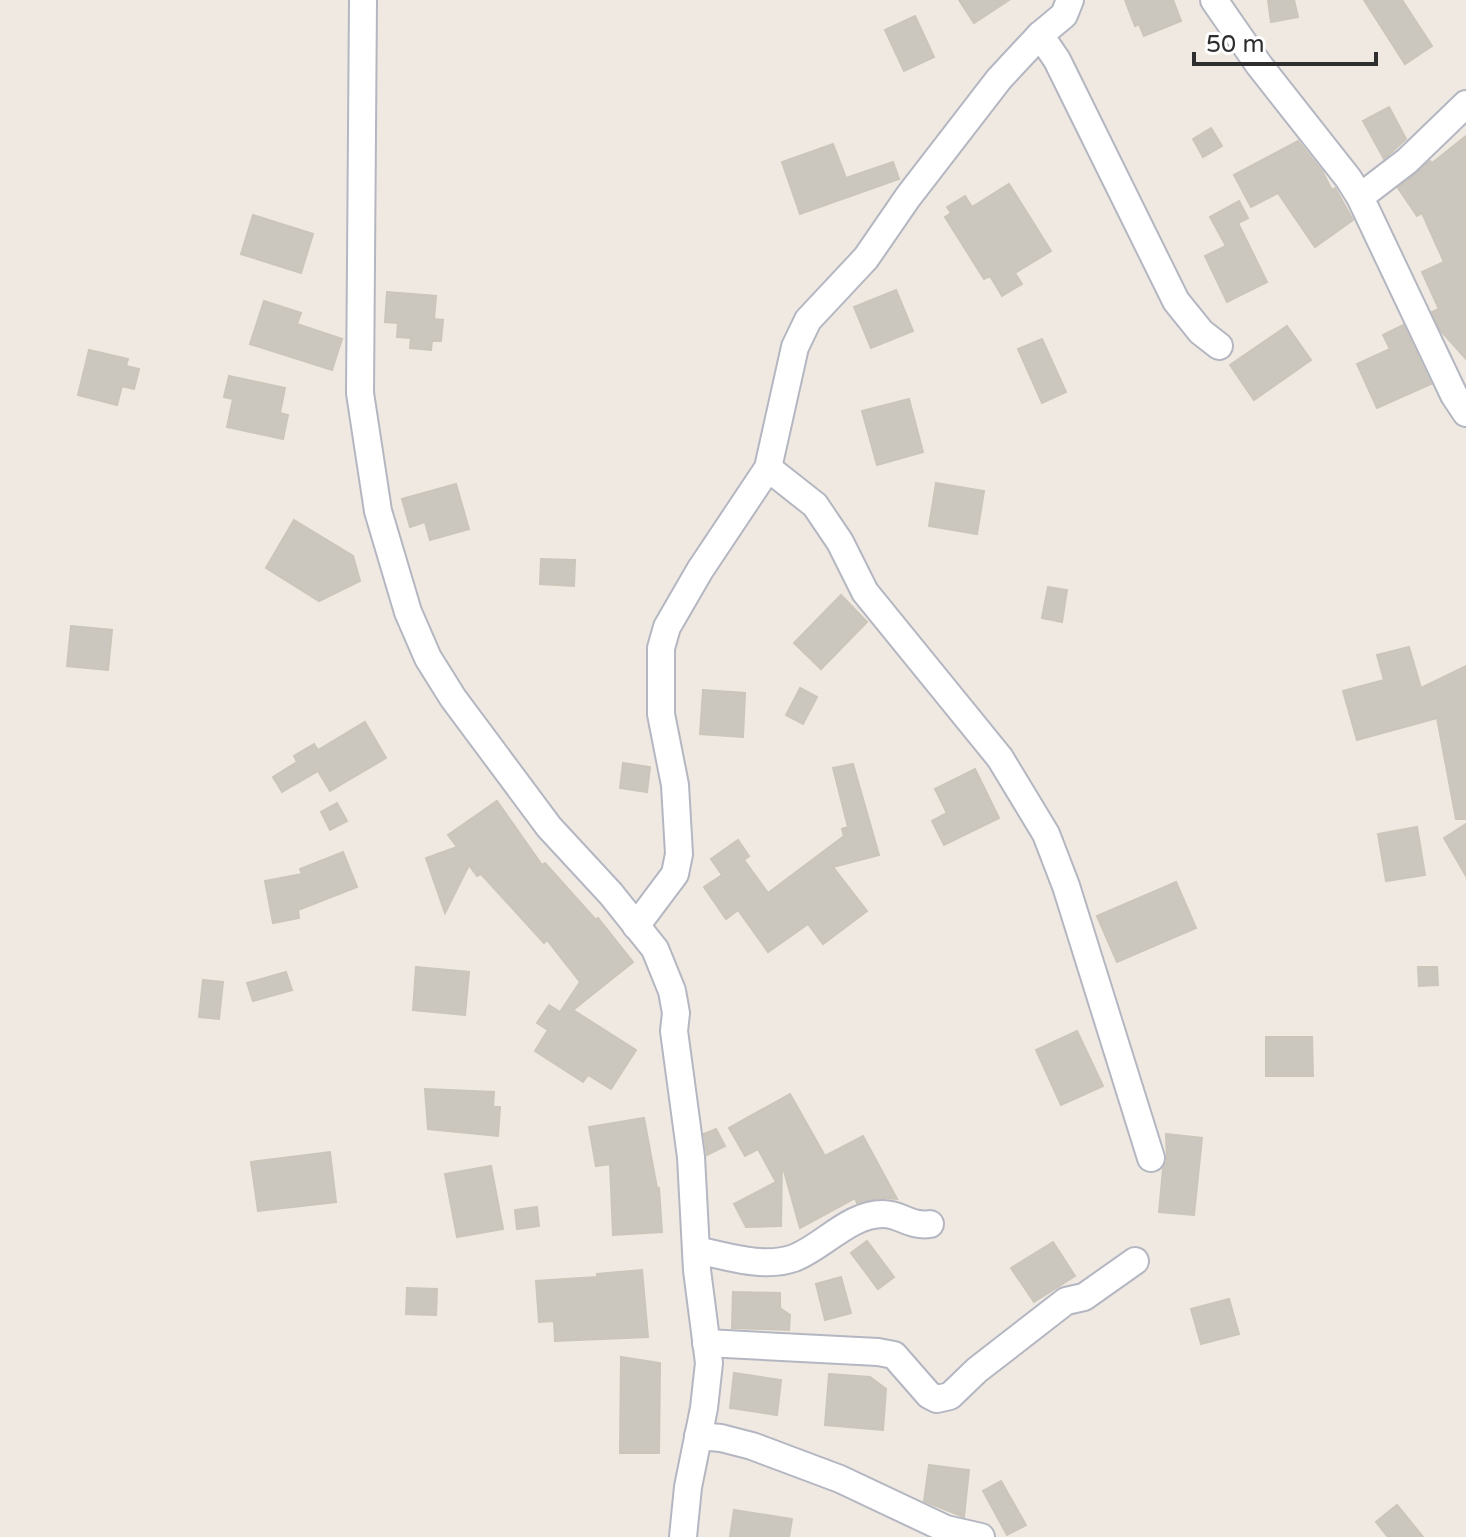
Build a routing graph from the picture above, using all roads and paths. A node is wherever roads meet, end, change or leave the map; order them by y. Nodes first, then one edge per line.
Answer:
1 (363, 0) edge
2 (1070, 0) edge
3 (1214, 0) edge
4 (1040, 35) junction
5 (1466, 104) edge
6 (1360, 197) junction
7 (1219, 346) dead end
8 (1466, 413) edge
9 (768, 468) junction
10 (636, 926) junction
11 (1151, 1158) dead end
12 (930, 1224) dead end
13 (696, 1250) junction
14 (1135, 1261) dead end
15 (706, 1343) junction
16 (698, 1436) junction
17 (683, 1537) edge
18 (981, 1537) edge

1 - 10 street
2 - 4 street
3 - 6 street
4 - 7 street
4 - 9 street
5 - 6 street
6 - 8 street
9 - 10 street
9 - 11 street
10 - 13 street
12 - 13 street
13 - 15 street
14 - 15 street
15 - 16 street
16 - 17 street
16 - 18 street

